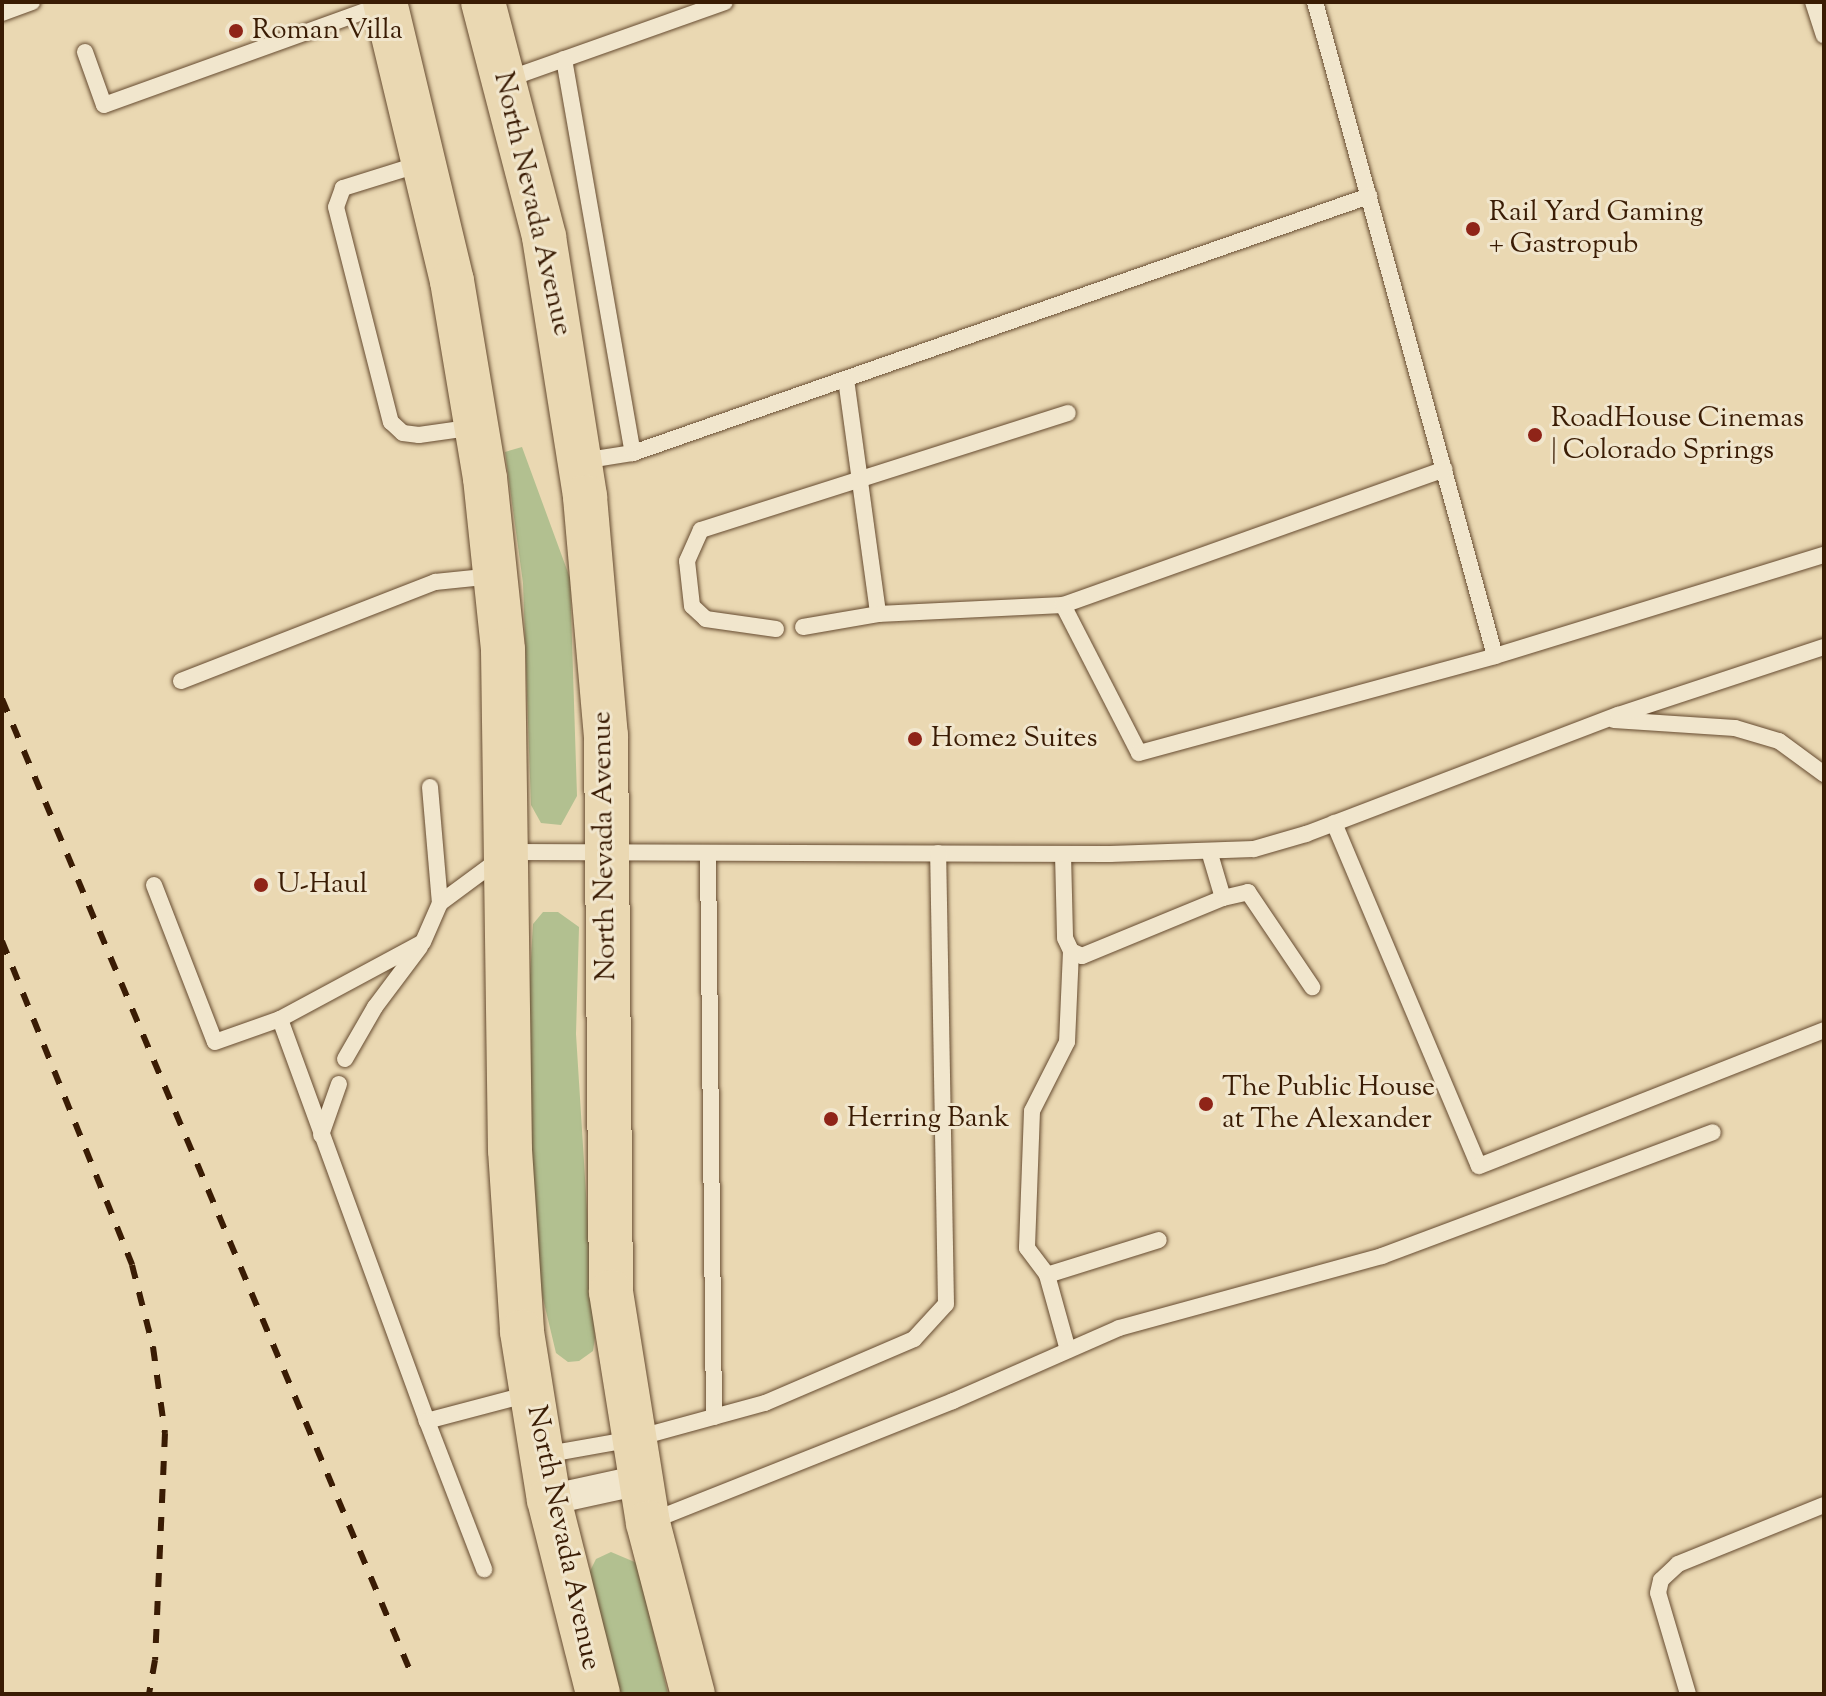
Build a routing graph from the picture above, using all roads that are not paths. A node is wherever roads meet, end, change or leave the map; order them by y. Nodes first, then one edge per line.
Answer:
1 (32, 2) edge
2 (483, 2) edge
3 (725, 2) edge
4 (1315, 2) edge
5 (1813, 2) edge
6 (385, 3) edge
7 (2, 13) edge
8 (1824, 35) edge
9 (85, 52) dead end
10 (564, 59) junction
11 (505, 80) junction
12 (427, 163) junction
13 (1369, 196) junction
14 (846, 379) junction
15 (1068, 413) dead end
16 (477, 427) junction
17 (633, 453) junction
18 (580, 461) junction
19 (1444, 469) junction
20 (860, 479) junction
21 (1824, 555) edge
22 (496, 576) junction
23 (1063, 605) junction
24 (878, 614) junction
25 (803, 627) dead end
26 (776, 629) dead end
27 (1824, 647) edge
28 (1495, 656) junction
29 (181, 681) dead end
30 (1605, 719) junction
31 (1824, 774) edge
32 (430, 787) dead end
33 (1334, 823) junction
34 (509, 852) junction
35 (606, 852) junction
36 (708, 853) junction
37 (938, 853) junction
38 (1063, 854) junction
39 (1210, 854) junction
40 (154, 885) dead end
41 (1223, 898) junction
42 (440, 903) junction
43 (423, 942) junction
44 (1071, 951) junction
45 (1312, 987) dead end
46 (280, 1019) junction
47 (1824, 1030) edge
48 (345, 1059) dead end
49 (339, 1084) dead end
50 (1713, 1132) dead end
51 (321, 1135) junction
52 (1159, 1240) dead end
53 (1047, 1275) junction
54 (1068, 1350) junction
55 (532, 1393) junction
56 (714, 1417) junction
57 (427, 1421) junction
58 (542, 1455) junction
59 (636, 1460) junction
60 (549, 1500) junction
61 (1824, 1505) edge
62 (648, 1523) junction
63 (484, 1569) dead end
64 (598, 1694) edge
65 (693, 1694) edge
66 (1688, 1694) edge

1 - 7 lane
2 - 11 main road, North Nevada Avenue
3 - 10 lane
4 - 13 lane
5 - 8 lane
6 - 9 lane
6 - 12 main road, North Nevada Avenue
10 - 11 lane
10 - 17 lane
11 - 18 main road, North Nevada Avenue
12 - 16 main road, North Nevada Avenue
12 - 16 lane
13 - 14 lane
13 - 19 lane
14 - 17 lane
14 - 20 lane
15 - 20 lane
16 - 22 main road, North Nevada Avenue
17 - 18 lane
18 - 35 main road, North Nevada Avenue
19 - 23 lane
19 - 28 lane
20 - 24 lane
20 - 26 lane
21 - 28 lane
22 - 29 lane
22 - 34 main road, North Nevada Avenue
23 - 24 lane
23 - 28 lane
24 - 25 lane
27 - 30 lane
30 - 31 lane
30 - 33 lane
32 - 42 lane
33 - 39 lane
33 - 47 lane
34 - 35 lane
34 - 42 lane
34 - 55 main road, North Nevada Avenue
35 - 36 lane
35 - 59 main road, North Nevada Avenue
36 - 37 lane
36 - 56 lane
37 - 38 lane
37 - 56 lane
38 - 39 lane
38 - 44 lane
39 - 41 lane
40 - 46 lane
41 - 44 lane
41 - 45 lane
42 - 43 lane
43 - 46 lane
43 - 48 lane
44 - 53 lane
46 - 51 lane
49 - 51 lane
50 - 54 lane
51 - 57 lane
52 - 53 lane
53 - 54 lane
54 - 62 lane
55 - 57 lane
55 - 58 main road, North Nevada Avenue
56 - 59 lane
57 - 63 lane
58 - 59 lane
58 - 60 main road, North Nevada Avenue
59 - 60 street
59 - 62 main road, North Nevada Avenue
60 - 64 main road, North Nevada Avenue
61 - 66 lane
62 - 65 main road, North Nevada Avenue

